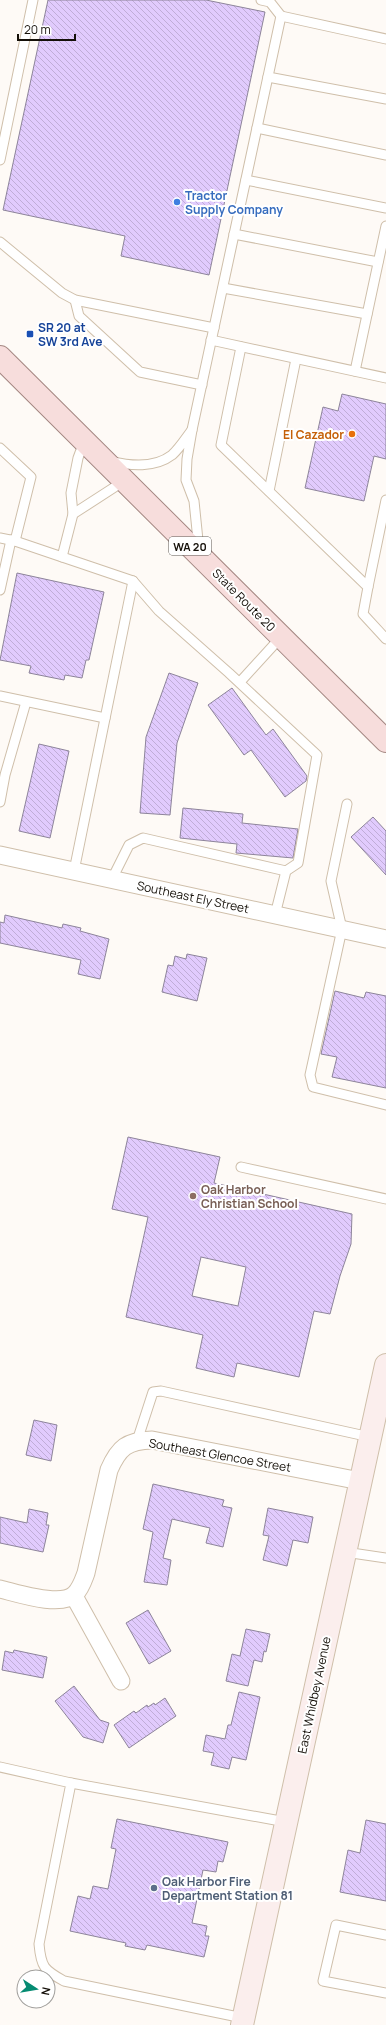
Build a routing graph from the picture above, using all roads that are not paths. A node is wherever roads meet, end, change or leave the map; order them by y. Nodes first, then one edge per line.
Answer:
1 (33, 0) edge
2 (260, 0) edge
3 (281, 16) junction
4 (386, 39) edge
5 (268, 77) junction
6 (386, 99) edge
7 (257, 128) junction
8 (386, 155) edge
9 (0, 160) edge
10 (246, 180) junction
11 (386, 208) edge
12 (386, 226) edge
13 (234, 234) junction
14 (0, 242) edge
15 (378, 262) junction
16 (223, 288) junction
17 (75, 300) junction
18 (367, 314) junction
19 (214, 328) junction
20 (211, 340) junction
21 (242, 347) junction
22 (0, 356) edge
23 (296, 359) junction
24 (355, 372) junction
25 (386, 378) edge
26 (202, 385) junction
27 (192, 430) junction
28 (84, 441) junction
29 (0, 448) edge
30 (100, 457) junction
31 (124, 481) junction
32 (269, 491) junction
33 (386, 500) edge
34 (73, 514) junction
35 (384, 516) edge
36 (0, 538) edge
37 (13, 540) junction
38 (199, 555) junction
39 (62, 557) junction
40 (134, 581) junction
41 (368, 587) junction
42 (0, 590) edge
43 (281, 637) junction
44 (386, 639) edge
45 (240, 682) junction
46 (0, 696) edge
47 (26, 702) junction
48 (105, 718) junction
49 (384, 738) edge
50 (0, 802) edge
51 (347, 804) dead end
52 (0, 856) edge
53 (74, 871) junction
54 (286, 871) junction
55 (112, 880) junction
56 (275, 915) junction
57 (342, 929) junction
58 (386, 938) edge
59 (386, 1105) edge
60 (241, 1167) dead end
61 (386, 1199) edge
62 (386, 1365) edge
63 (370, 1437) junction
64 (137, 1441) junction
65 (360, 1481) junction
66 (345, 1552) junction
67 (386, 1558) edge
68 (0, 1589) edge
69 (74, 1596) junction
70 (121, 1681) dead end
71 (0, 1767) edge
72 (71, 1784) junction
73 (286, 1822) junction
74 (386, 1935) edge
75 (386, 1993) edge
76 (242, 2021) edge

1 - 9 lane
2 - 3 lane
3 - 4 lane
3 - 5 lane
5 - 6 lane
5 - 7 lane
7 - 8 lane
7 - 10 lane
10 - 11 lane
10 - 13 lane
12 - 15 lane
13 - 15 lane
13 - 16 lane
14 - 17 lane
15 - 18 lane
16 - 18 lane
16 - 19 lane
17 - 19 lane
17 - 26 lane
18 - 24 lane
19 - 20 lane
20 - 21 lane
20 - 26 lane
21 - 23 lane
21 - 32 lane
22 - 28 main road, State Route 20 / WA 20
23 - 24 lane
23 - 32 lane
24 - 25 lane
26 - 27 lane
27 - 30 lane
27 - 38 lane
28 - 30 main road, State Route 20 / WA 20
28 - 34 lane
29 - 37 lane
30 - 31 main road, State Route 20 / WA 20
31 - 34 lane
31 - 38 main road, State Route 20 / WA 20
32 - 41 lane
33 - 35 lane
34 - 39 lane
35 - 41 lane
36 - 37 lane
37 - 39 lane
37 - 42 lane
38 - 43 main road, State Route 20 / WA 20
39 - 40 lane
40 - 45 lane
40 - 48 lane
41 - 44 lane
43 - 45 lane
43 - 49 main road, State Route 20 / WA 20
45 - 54 lane
46 - 47 lane
47 - 48 lane
47 - 50 lane
48 - 53 lane
51 - 57 lane
52 - 53 street, Southeast Ely Street
53 - 55 street, Southeast Ely Street
54 - 55 lane
54 - 56 lane
55 - 56 street, Southeast Ely Street
56 - 57 street, Southeast Ely Street
57 - 58 street, Southeast Ely Street
57 - 59 lane
60 - 61 lane
62 - 63 street, East Whidbey Avenue
63 - 64 lane
63 - 65 street, East Whidbey Avenue
64 - 65 street, Southeast Glencoe Street
64 - 69 street, Southeast Glencoe Street
65 - 66 street, East Whidbey Avenue
66 - 67 lane
66 - 73 street, East Whidbey Avenue
68 - 69 street
69 - 70 street
71 - 72 lane
72 - 73 lane
72 - 76 lane
73 - 76 street, East Whidbey Avenue
74 - 75 lane

